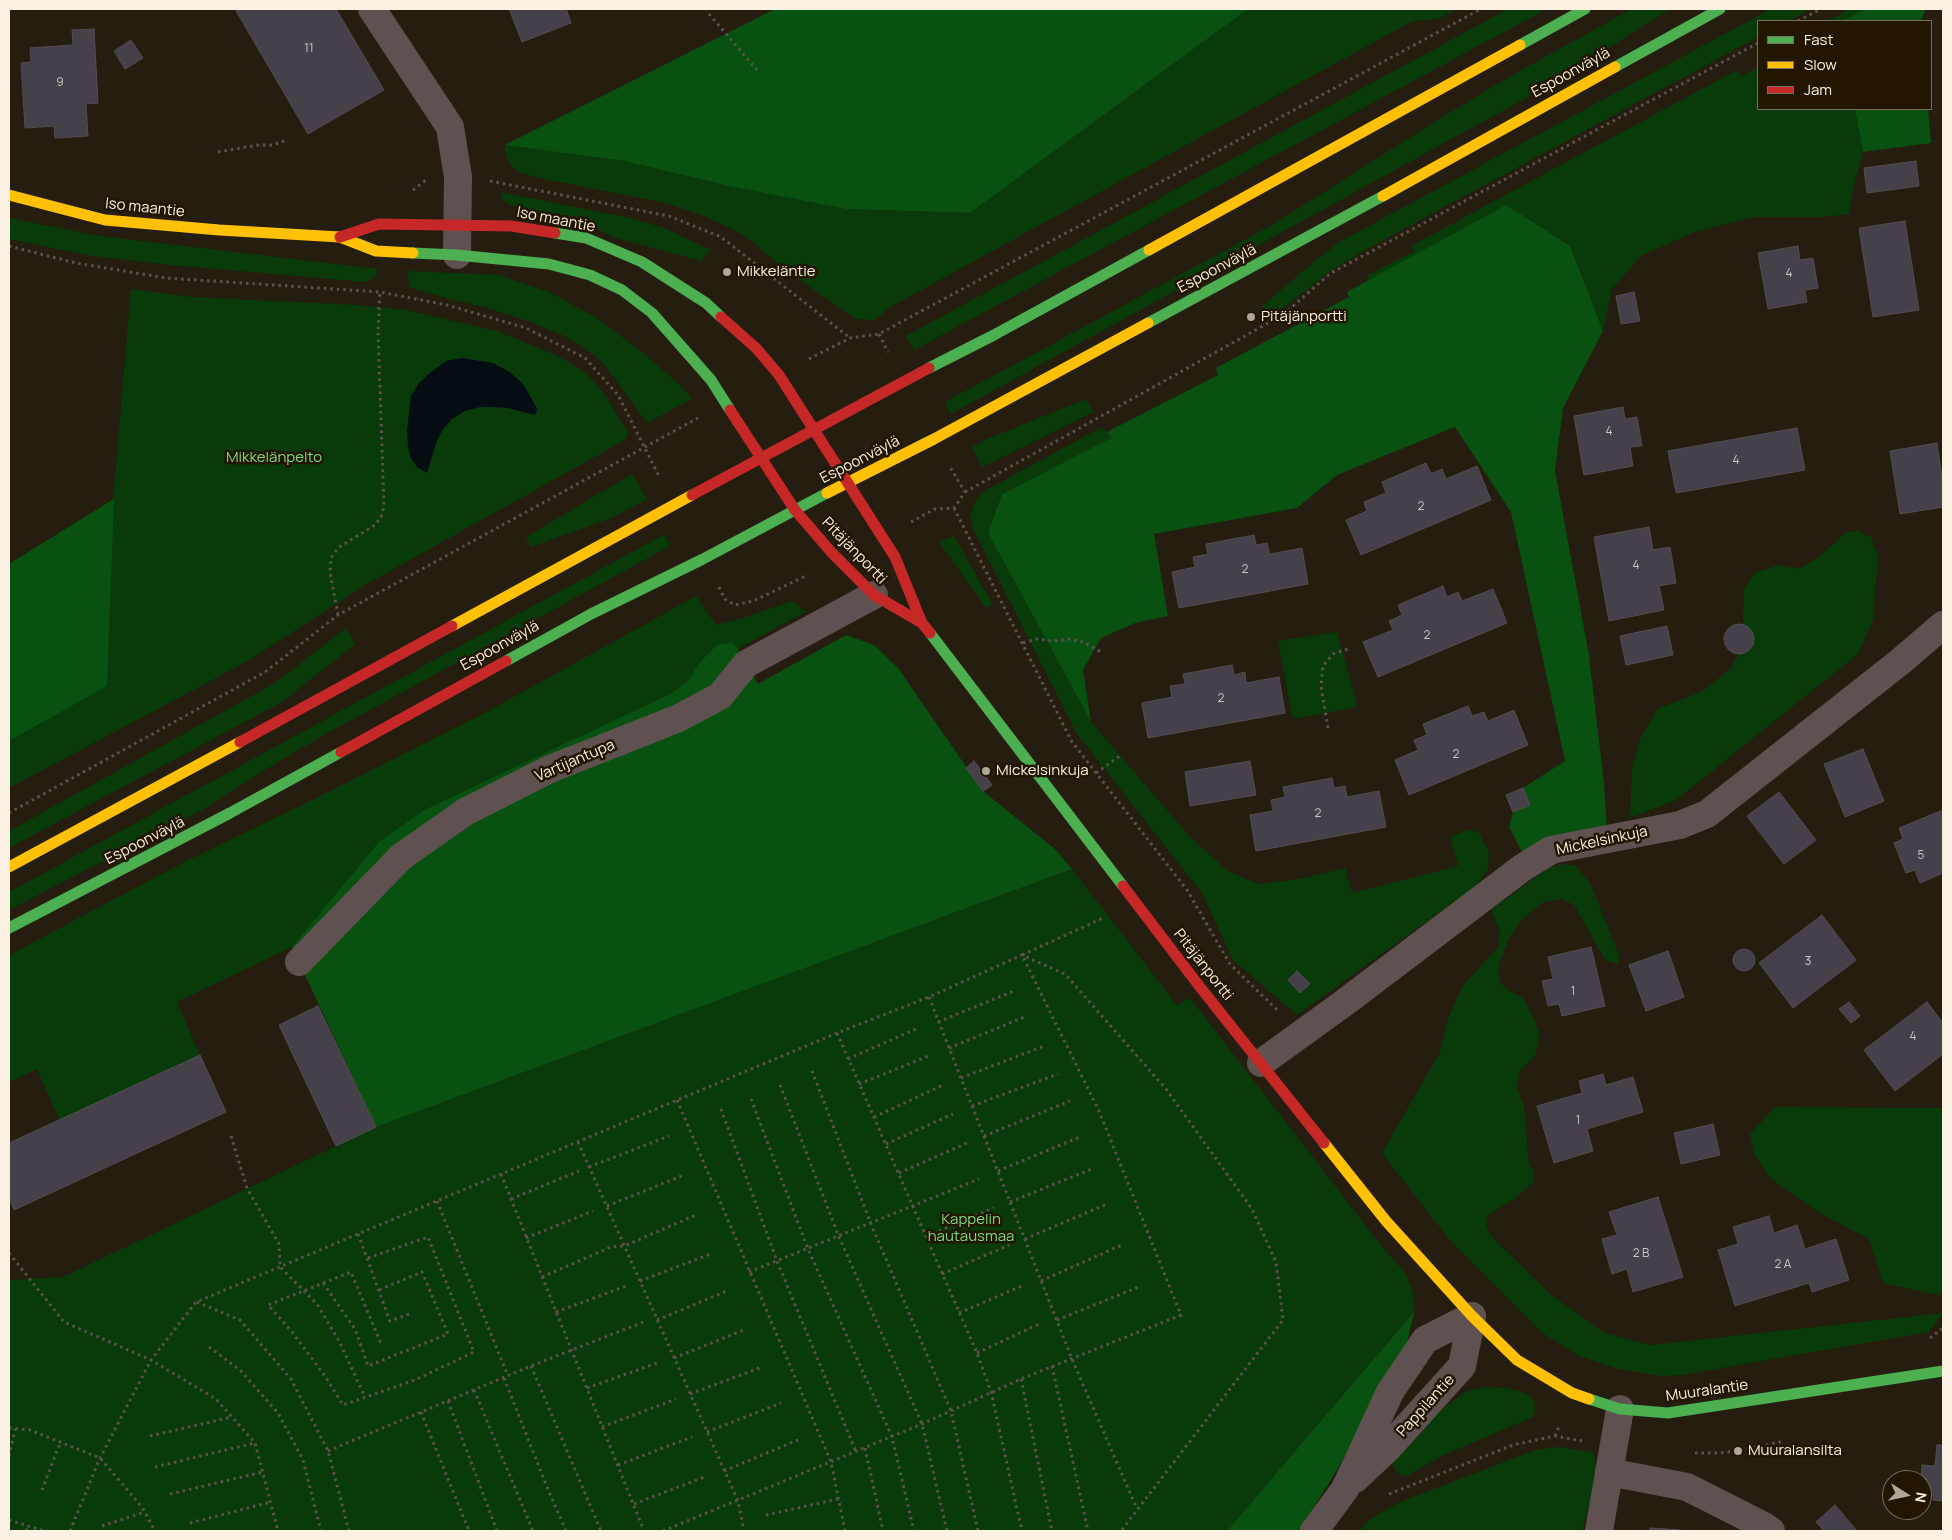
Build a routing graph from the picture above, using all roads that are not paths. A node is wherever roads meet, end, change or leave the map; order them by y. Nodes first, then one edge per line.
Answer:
1 (372, 9) edge
2 (1585, 9) edge
3 (1720, 9) edge
4 (9, 196) edge
5 (458, 224) junction
6 (340, 237) junction
7 (457, 255) junction
8 (814, 430) junction
9 (762, 458) junction
10 (847, 482) junction
11 (795, 510) junction
12 (874, 595) junction
13 (922, 623) junction
14 (1943, 625) edge
15 (9, 867) edge
16 (9, 928) edge
17 (299, 962) dead end
18 (1261, 1063) junction
19 (1472, 1316) junction
20 (1943, 1371) edge
21 (1620, 1409) junction
22 (1611, 1459) junction
23 (1345, 1489) junction
24 (1314, 1531) edge
25 (1599, 1531) edge
26 (1771, 1531) edge

1 - 5 street
2 - 8 main road
3 - 10 main road, Espoonväylä
4 - 6 main road, Iso maantie
5 - 6 main road, Iso maantie
5 - 7 street
5 - 8 main road, Iso maantie
6 - 7 main road, Iso maantie
7 - 9 main road, Iso maantie
8 - 9 main road
8 - 10 main road, Pitäjänportti
9 - 11 main road, Pitäjänportti
9 - 15 main road
10 - 11 main road, Espoonväylä
10 - 13 main road, Pitäjänportti
11 - 12 main road, Pitäjänportti
11 - 16 main road, Espoonväylä
12 - 13 main road, Pitäjänportti
12 - 17 street, Vartijantupa
13 - 18 main road, Pitäjänportti
14 - 18 street, Mickelsinkuja
18 - 19 main road, Pitäjänportti
19 - 21 main road, Muuralantie
19 - 23 street, Pappilantie
19 - 23 street, Pappilantie
20 - 21 main road, Muuralantie
21 - 22 street
22 - 25 street
22 - 26 street
23 - 24 street, Pappilantie

